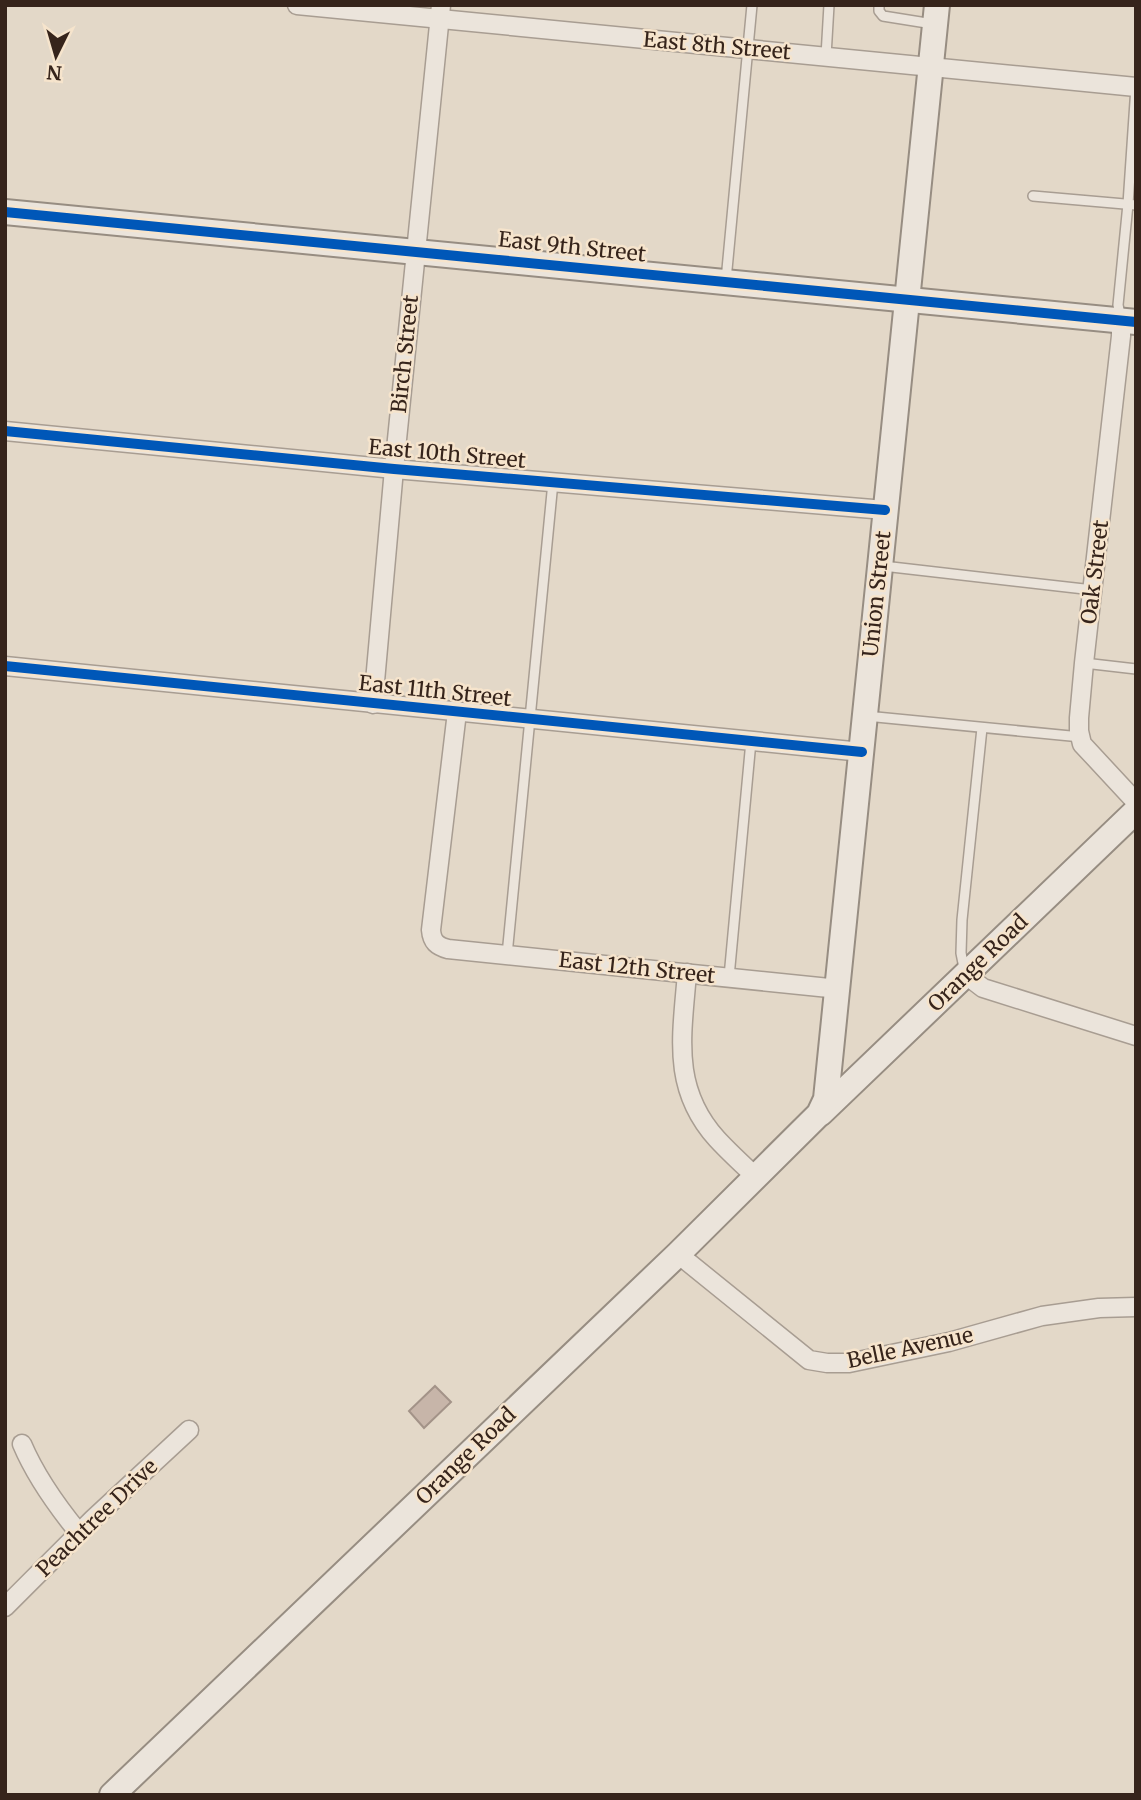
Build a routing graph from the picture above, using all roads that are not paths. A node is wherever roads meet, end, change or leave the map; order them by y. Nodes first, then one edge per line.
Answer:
1 (297, 5) edge
2 (752, 5) edge
3 (829, 5) edge
4 (879, 5) edge
5 (440, 13) edge
6 (936, 15) edge
7 (748, 49) junction
8 (826, 56) junction
9 (931, 66) junction
10 (1136, 87) edge
11 (1033, 196) dead end
12 (1132, 204) edge
13 (5, 212) edge
14 (415, 251) junction
15 (725, 282) junction
16 (907, 299) junction
17 (1128, 322) edge
18 (5, 431) edge
19 (394, 469) junction
20 (553, 482) junction
21 (885, 510) junction
22 (879, 566) junction
23 (1093, 590) junction
24 (1084, 663) junction
25 (5, 666) edge
26 (1136, 669) edge
27 (373, 704) junction
28 (457, 712) junction
29 (865, 716) junction
30 (530, 720) junction
31 (982, 727) junction
32 (1081, 737) junction
33 (751, 741) junction
34 (862, 752) junction
35 (1136, 802) edge
36 (1136, 811) edge
37 (507, 955) junction
38 (687, 973) junction
39 (966, 975) junction
40 (729, 977) junction
41 (839, 989) junction
42 (1136, 1036) edge
43 (823, 1107) junction
44 (756, 1177) junction
45 (678, 1254) junction
46 (1136, 1307) edge
47 (189, 1430) dead end
48 (22, 1444) dead end
49 (79, 1533) junction
50 (5, 1606) edge
51 (112, 1795) edge

1 - 5 street, East 8th Street
2 - 7 lane
3 - 8 lane
4 - 6 lane
5 - 7 street, East 8th Street
5 - 14 street, Birch Street
6 - 9 main road, Union Street
7 - 8 street, East 8th Street
7 - 15 lane
8 - 9 street, East 8th Street
9 - 10 street, East 8th Street
9 - 16 main road, Union Street
10 - 12 lane
11 - 12 lane
12 - 17 lane
13 - 14 main road, East 9th Street
14 - 15 main road, East 9th Street
14 - 19 street, Birch Street
15 - 16 main road, East 9th Street
16 - 17 main road, East 9th Street
16 - 21 main road, Union Street
17 - 23 street, Oak Street
18 - 19 street, East 10th Street
19 - 20 street, East 10th Street
19 - 27 street, Birch Street
20 - 21 street, East 10th Street
20 - 30 lane
21 - 22 main road, Union Street
22 - 23 lane
22 - 29 main road, Union Street
23 - 24 street, Oak Street
24 - 26 lane
24 - 32 street, Oak Street
25 - 27 street, East 11th Street
27 - 28 street, East 11th Street
28 - 30 street, East 11th Street
28 - 37 street, East 12th Street
29 - 31 lane
29 - 34 main road, Union Street
30 - 33 street, East 11th Street
30 - 37 lane
31 - 32 lane
31 - 39 lane
32 - 35 street
33 - 34 street, East 11th Street
33 - 40 lane
34 - 41 main road, Union Street
36 - 39 main road, Orange Road
37 - 38 street, East 12th Street
38 - 40 street, East 12th Street
38 - 44 street
39 - 42 street
39 - 43 main road, Orange Road
40 - 41 street, East 12th Street
41 - 43 main road, Union Street
43 - 44 main road, Orange Road
44 - 45 main road, Orange Road
45 - 46 street, Belle Avenue
45 - 51 main road, Orange Road
47 - 49 street, Peachtree Drive
48 - 49 street
49 - 50 street, Peachtree Drive

